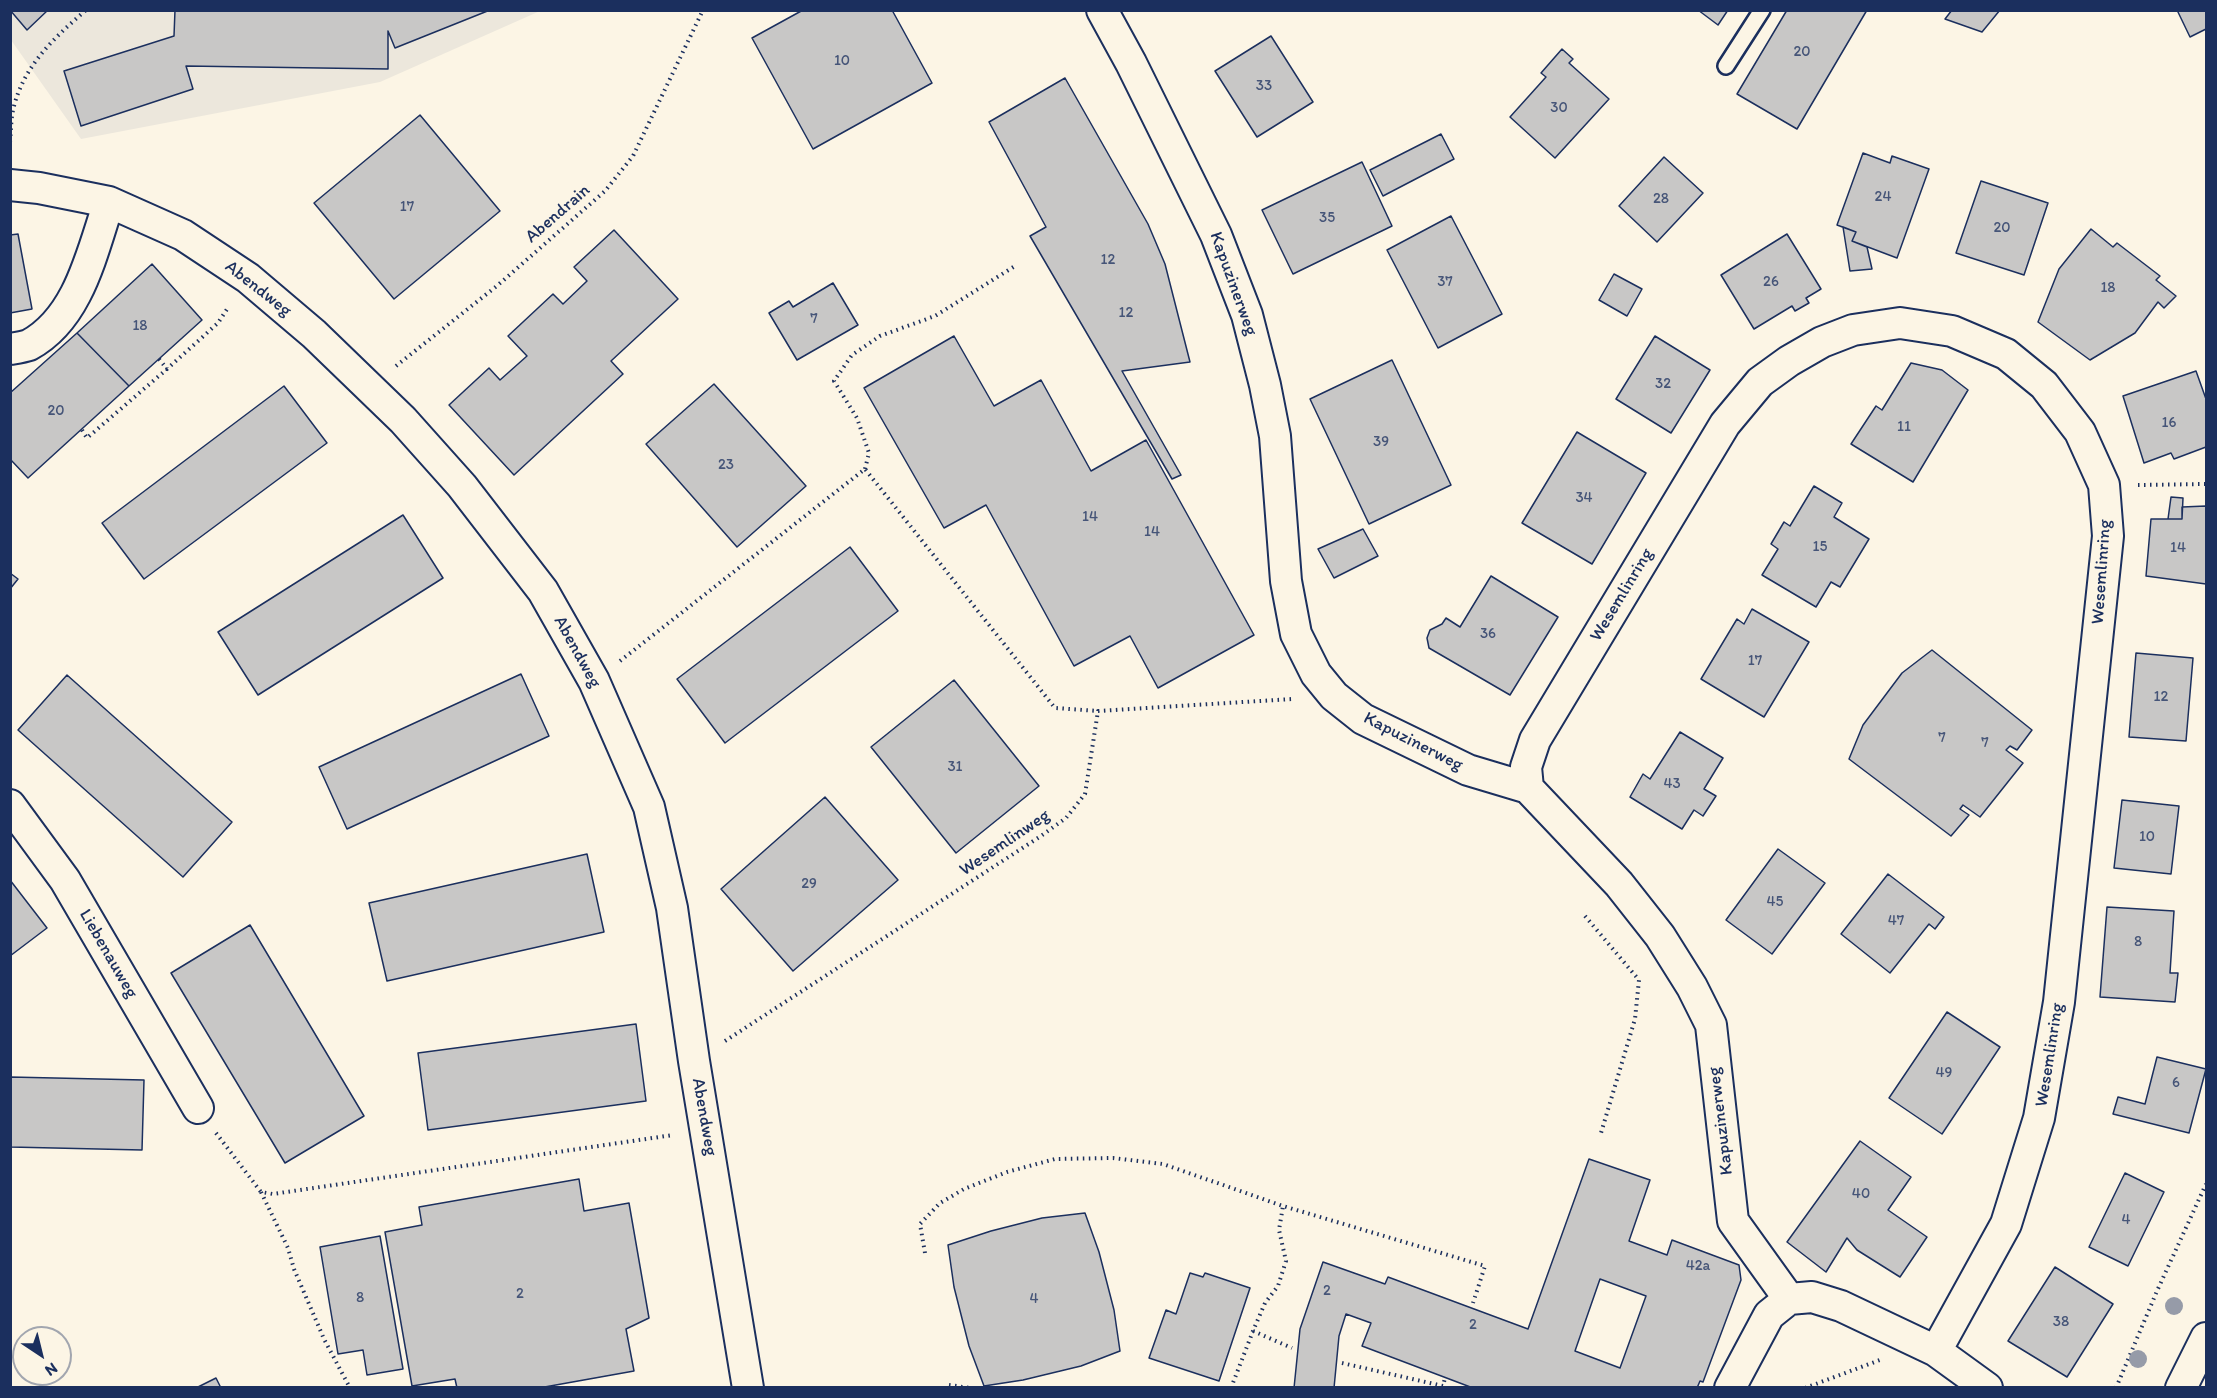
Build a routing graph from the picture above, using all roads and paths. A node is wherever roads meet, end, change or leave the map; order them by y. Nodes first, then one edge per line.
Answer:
1 (86, 10) edge
2 (703, 10) edge
3 (1102, 10) edge
4 (1762, 10) edge
5 (1726, 66) dead end
6 (10, 142) edge
7 (10, 185) edge
8 (110, 202) junction
9 (1015, 266) dead end
10 (248, 278) junction
11 (10, 349) edge
12 (159, 359) dead end
13 (167, 369) junction
14 (369, 386) junction
15 (81, 430) dead end
16 (865, 470) junction
17 (2206, 484) edge
18 (2104, 485) junction
19 (613, 666) dead end
20 (1334, 696) junction
21 (1098, 711) junction
22 (1528, 788) junction
23 (10, 805) edge
24 (1584, 916) dead end
25 (694, 1061) junction
26 (198, 1108) joint
27 (1601, 1132) dead end
28 (684, 1133) dead end
29 (2206, 1184) edge
30 (261, 1192) junction
31 (1284, 1206) junction
32 (925, 1253) dead end
33 (1789, 1299) junction
34 (1473, 1303) dead end
35 (1253, 1330) junction
36 (2206, 1338) edge
37 (1927, 1347) junction
38 (1292, 1348) dead end
39 (1342, 1363) dead end
40 (1445, 1378) dead end
41 (949, 1385) dead end
42 (350, 1388) edge
43 (748, 1388) edge
44 (970, 1388) edge
45 (1231, 1388) edge
46 (1730, 1388) edge
47 (1805, 1388) edge
48 (1987, 1388) edge
49 (2116, 1388) edge
50 (2181, 1388) edge

1 - 6 path
2 - 14 path, Abendrain
3 - 20 street, Kapuzinerweg
4 - 5 lane
7 - 8 street, Abendweg
8 - 10 street, Abendweg
8 - 11 street
9 - 16 path
10 - 13 path
10 - 14 street, Abendweg
12 - 13 path
13 - 15 path
14 - 25 street, Abendweg
16 - 19 path
16 - 21 path
17 - 18 path
18 - 22 street, Wesemlinring
18 - 37 street, Wesemlinring
20 - 21 path
20 - 22 street, Kapuzinerweg
21 - 25 path, Wesemlinweg
22 - 33 street, Kapuzinerweg
23 - 26 street, Liebenauweg
24 - 27 path
25 - 43 street, Abendweg
26 - 30 path
28 - 30 path
29 - 49 path
30 - 42 path
31 - 32 path
31 - 34 path
31 - 35 path
33 - 37 street
33 - 46 street
35 - 38 path
35 - 45 path
36 - 50 street
37 - 47 path
37 - 48 street
39 - 40 path
41 - 44 path

